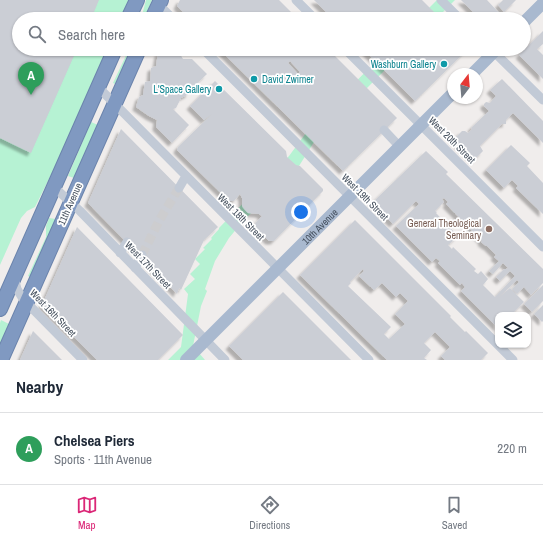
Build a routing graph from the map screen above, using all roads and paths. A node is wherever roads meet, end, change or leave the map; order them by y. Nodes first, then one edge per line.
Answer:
1 (137, 0) edge
2 (296, 0) edge
3 (441, 0) edge
4 (160, 2) edge
5 (543, 3) edge
6 (131, 12) edge
7 (155, 12) edge
8 (168, 12) edge
9 (308, 12) edge
10 (453, 12) edge
11 (531, 15) edge
12 (112, 56) edge
13 (136, 56) edge
14 (210, 56) edge
15 (352, 56) edge
16 (488, 56) edge
17 (500, 56) edge
18 (478, 68) edge
19 (98, 88) junction
20 (447, 99) edge
21 (543, 100) edge
22 (114, 104) junction
23 (421, 125) junction
24 (384, 130) dead end
25 (399, 146) junction
26 (186, 176) junction
27 (54, 187) junction
28 (179, 188) tunnel mouth
29 (349, 197) junction
30 (71, 202) junction
31 (127, 242) dead end
32 (543, 247) edge
33 (120, 253) junction
34 (142, 255) tunnel mouth
35 (135, 268) junction
36 (277, 269) junction
37 (14, 277) junction
38 (26, 302) junction
39 (0, 309) edge
40 (206, 341) junction
41 (1, 360) edge
42 (83, 360) edge
43 (186, 360) edge
44 (225, 360) edge
45 (369, 360) edge
46 (513, 360) edge

1 - 6 highway
2 - 9 street
3 - 10 street
4 - 7 highway
4 - 8 street
5 - 11 main road
12 - 19 highway
13 - 22 highway, 11th Avenue
14 - 29 street, West 19th Street
15 - 23 street, West 20th Street
16 - 18 main road
17 - 21 street
19 - 22 street, West 18th Street
19 - 27 highway
20 - 23 main road, 10th Avenue
22 - 26 street, West 18th Street
22 - 30 highway, 11th Avenue
23 - 25 main road, 10th Avenue
23 - 32 street, West 20th Street
24 - 25 street
25 - 29 main road, 10th Avenue
26 - 28 street
26 - 36 street, West 18th Street
27 - 30 street, West 17th Street
27 - 37 highway
29 - 36 main road, 10th Avenue
29 - 46 street, West 19th Street
30 - 33 street, West 17th Street
30 - 38 highway, 11th Avenue
31 - 33 street
33 - 35 street, West 17th Street
34 - 35 street
35 - 40 street, West 17th Street
36 - 40 main road, 10th Avenue
36 - 45 street, West 18th Street
37 - 38 street, West 16th Street
37 - 39 highway
38 - 41 highway, 11th Avenue
38 - 42 street, West 16th Street
40 - 43 main road, 10th Avenue
40 - 44 street, West 17th Street

